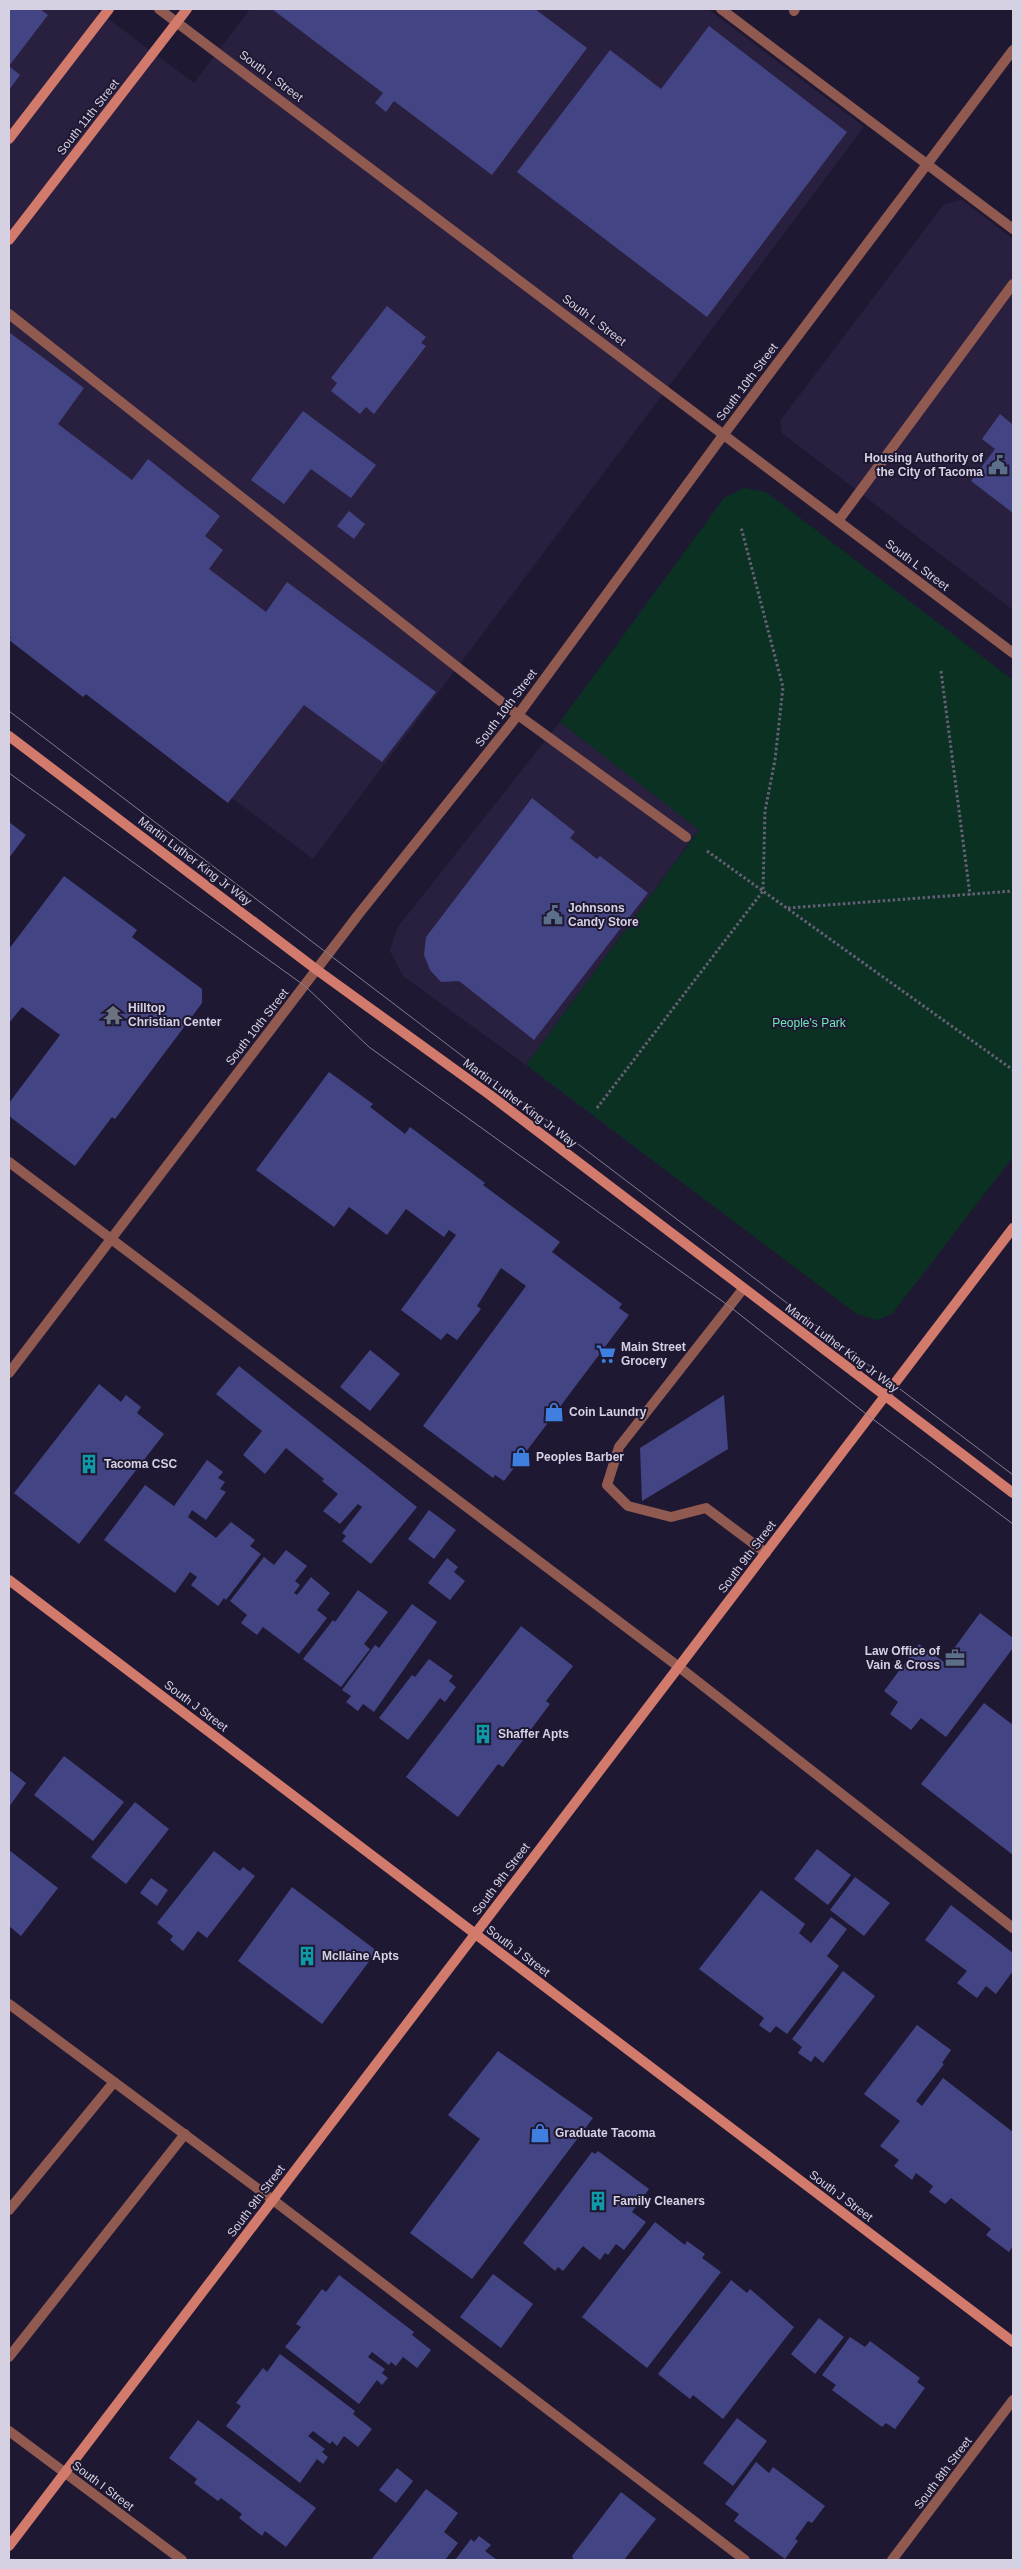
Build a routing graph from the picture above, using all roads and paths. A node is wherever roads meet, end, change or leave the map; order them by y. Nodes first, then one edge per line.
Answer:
1 (110, 9) edge
2 (159, 9) edge
3 (187, 9) edge
4 (721, 9) edge
5 (177, 22) junction
6 (1013, 50) edge
7 (9, 139) edge
8 (928, 164) junction
9 (1013, 229) edge
10 (9, 240) edge
11 (1013, 284) edge
12 (9, 314) edge
13 (724, 434) junction
14 (838, 521) junction
15 (741, 527) dead end
16 (1013, 654) edge
17 (941, 671) dead end
18 (518, 715) junction
19 (9, 736) edge
20 (686, 836) joint
21 (763, 891) junction
22 (1013, 891) edge
23 (970, 894) junction
24 (788, 908) junction
25 (317, 970) junction
26 (1013, 1070) edge
27 (597, 1108) dead end
28 (9, 1162) edge
29 (1013, 1228) edge
30 (111, 1240) junction
31 (743, 1289) junction
32 (9, 1373) edge
33 (886, 1396) junction
34 (1013, 1493) edge
35 (766, 1553) junction
36 (9, 1580) edge
37 (679, 1667) junction
38 (1013, 1928) edge
39 (475, 1934) junction
40 (9, 2004) edge
41 (114, 2082) junction
42 (184, 2134) junction
43 (272, 2200) junction
44 (9, 2210) edge
45 (1013, 2342) edge
46 (9, 2357) edge
47 (1013, 2400) edge
48 (9, 2431) edge
49 (64, 2473) junction
50 (9, 2546) edge
51 (182, 2560) edge
52 (745, 2560) edge
53 (892, 2560) edge

1 - 7 main road
2 - 5 street, South L Street
3 - 5 main road, South 11th Street
4 - 8 street
5 - 10 main road, South 11th Street
5 - 13 street, South L Street
6 - 8 street, South 10th Street
8 - 9 street
8 - 13 street, South 10th Street
11 - 14 street
12 - 18 street
13 - 14 street, South L Street
13 - 18 street, South 10th Street
14 - 16 street, South L Street
15 - 21 path
17 - 23 path
18 - 20 street
18 - 25 street, South 10th Street
19 - 25 main road, Martin Luther King Jr Way
20 - 21 path
21 - 24 path
21 - 27 path
22 - 23 path
23 - 24 path
24 - 26 path
25 - 30 street, South 10th Street
25 - 31 main road, Martin Luther King Jr Way
28 - 30 street
29 - 33 main road, South 9th Street
30 - 32 street, South 10th Street
30 - 37 street
31 - 33 main road, Martin Luther King Jr Way
31 - 35 street
33 - 34 main road, Martin Luther King Jr Way
33 - 35 main road, South 9th Street
35 - 37 main road, South 9th Street
36 - 39 main road, South J Street
37 - 38 street
37 - 39 main road, South 9th Street
39 - 43 main road, South 9th Street
39 - 45 main road, South J Street
40 - 41 street
41 - 42 street
41 - 44 street
42 - 43 street
42 - 46 street
43 - 49 main road, South 9th Street
43 - 52 street
47 - 53 street, South 8th Street
48 - 49 street, South I Street
49 - 50 main road, South 9th Street
49 - 51 street, South I Street

